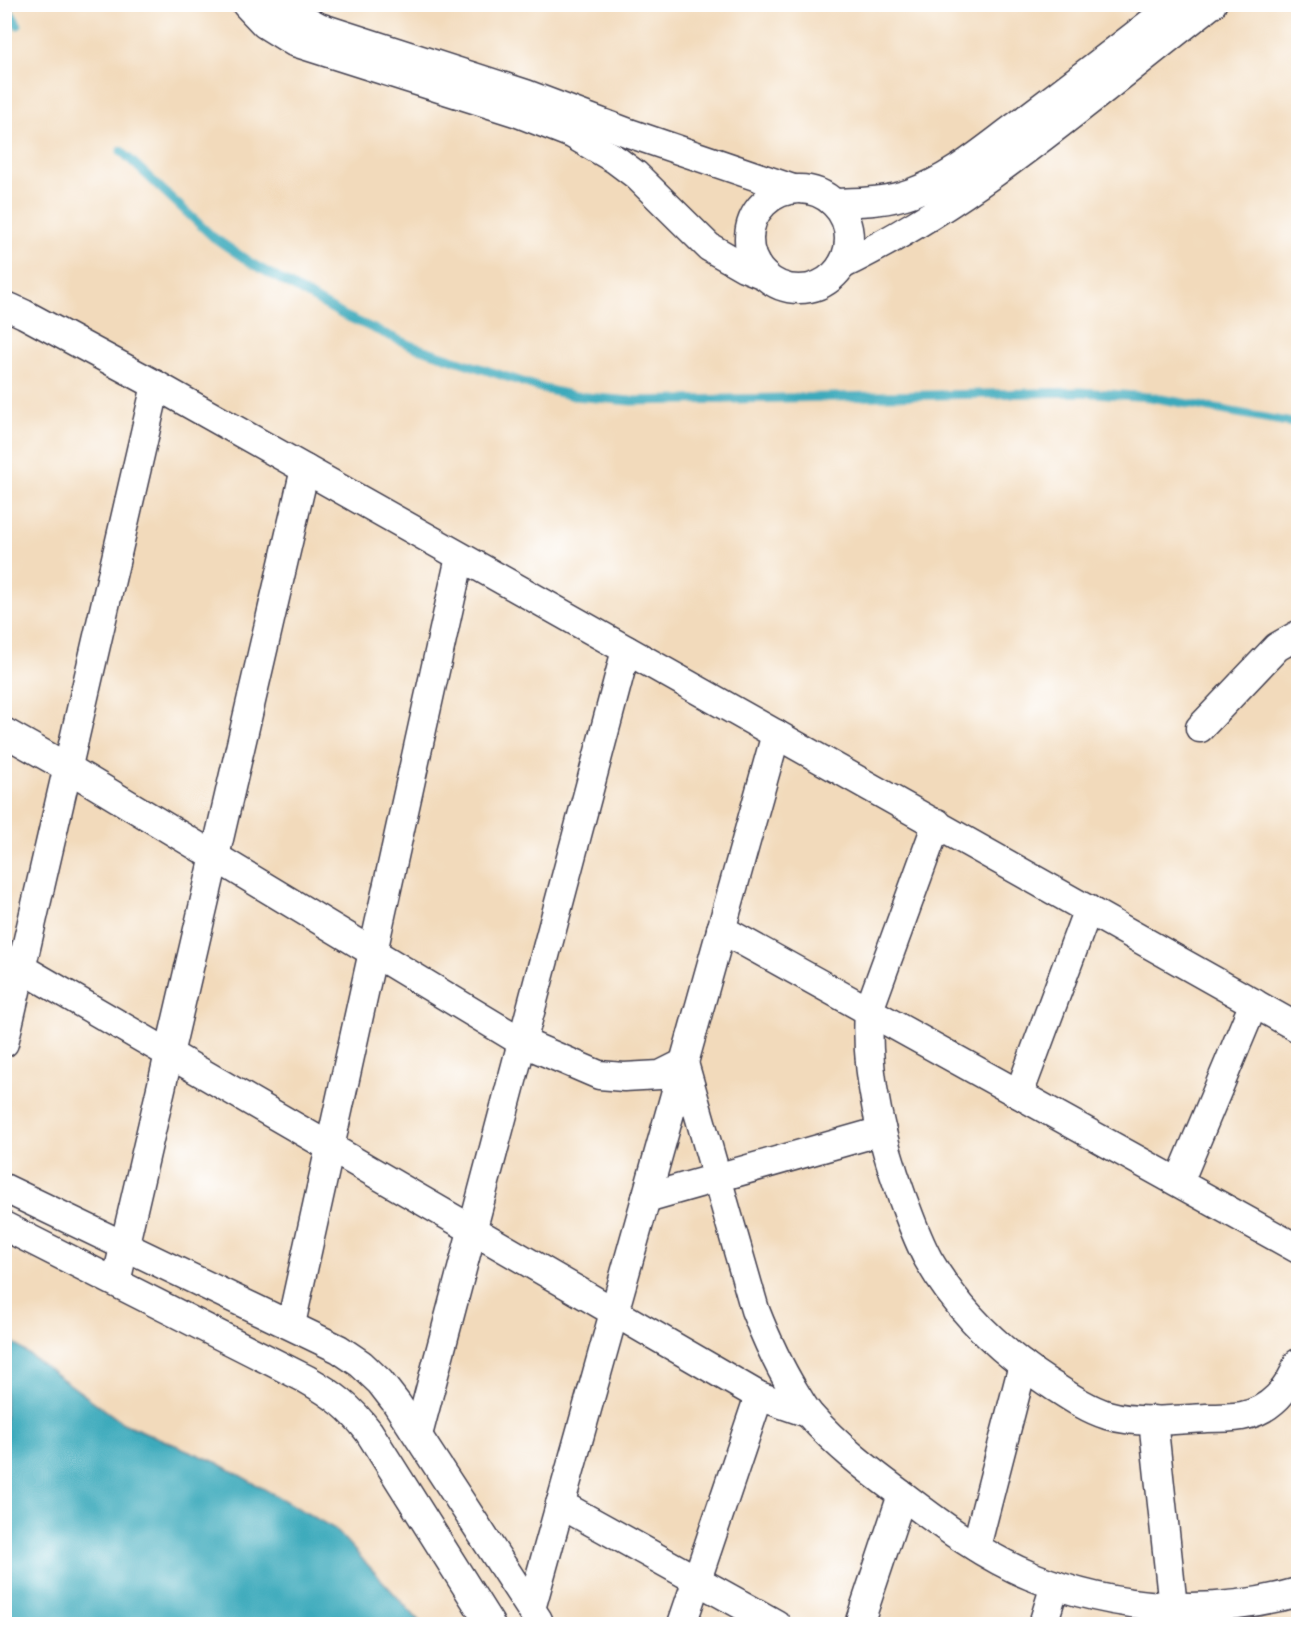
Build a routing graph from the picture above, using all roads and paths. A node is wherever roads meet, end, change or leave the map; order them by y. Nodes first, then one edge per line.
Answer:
1 (246, 4) edge
2 (277, 4) edge
3 (1174, 4) edge
4 (1212, 4) edge
5 (793, 189) junction
6 (834, 202) junction
7 (842, 264) junction
8 (764, 275) junction
9 (4, 310) edge
10 (156, 385) junction
11 (305, 469) junction
12 (460, 557) junction
13 (1299, 635) edge
14 (626, 650) junction
15 (1200, 728) dead end
16 (4, 732) edge
17 (776, 734) junction
18 (68, 768) junction
19 (937, 823) junction
20 (215, 858) junction
21 (1088, 909) junction
22 (722, 929) junction
23 (373, 952) junction
24 (13, 963) edge
25 (1254, 1003) junction
26 (869, 1010) junction
27 (1299, 1028) edge
28 (522, 1042) junction
29 (4, 1043) edge
30 (169, 1054) junction
31 (684, 1064) junction
32 (1019, 1094) junction
33 (882, 1131) junction
34 (330, 1147) junction
35 (717, 1177) junction
36 (1179, 1182) junction
37 (4, 1188) edge
38 (646, 1198) junction
39 (4, 1227) edge
40 (473, 1230) junction
41 (124, 1246) junction
42 (1299, 1249) edge
43 (116, 1282) junction
44 (614, 1312) junction
45 (291, 1324) junction
46 (1023, 1365) junction
47 (1298, 1370) edge
48 (759, 1396) junction
49 (808, 1413) junction
50 (1152, 1420) junction
51 (418, 1435) junction
52 (902, 1495) junction
53 (560, 1504) junction
54 (976, 1547) junction
55 (698, 1580) junction
56 (1055, 1585) junction
57 (1299, 1592) edge
58 (1182, 1616) edge
59 (536, 1617) edge
60 (490, 1624) edge
61 (682, 1624) edge
62 (776, 1624) edge
63 (859, 1624) edge
64 (1042, 1624) edge

1 - 8 street
2 - 5 street
3 - 6 street
4 - 7 street
5 - 6 street
5 - 8 street
6 - 7 street
7 - 8 street
9 - 10 street
10 - 11 street
10 - 18 street
11 - 12 street
11 - 20 street
12 - 14 street
12 - 23 street
13 - 15 street
14 - 17 street
14 - 28 street
16 - 18 street
17 - 19 street
17 - 22 street
18 - 20 street
18 - 24 street
19 - 21 street
19 - 26 street
20 - 23 street
20 - 30 street
21 - 25 street
21 - 32 street
22 - 26 street
22 - 31 street
23 - 28 street
23 - 34 street
24 - 29 street
24 - 30 street
25 - 27 street
25 - 36 street
26 - 32 street
26 - 33 street
28 - 31 street
28 - 40 street
30 - 34 street
30 - 41 street
31 - 35 street
31 - 38 street
32 - 36 street
33 - 35 street
33 - 46 street
34 - 40 street
34 - 45 street
35 - 38 street
35 - 49 street
36 - 42 street
37 - 41 street
38 - 44 street
39 - 43 street
40 - 44 street
40 - 51 street
41 - 43 street
41 - 45 street
43 - 60 street
44 - 48 street
44 - 53 street
45 - 51 street
46 - 50 street
46 - 54 street
47 - 50 street
48 - 49 street
48 - 55 street
49 - 52 street
50 - 58 street
51 - 59 street
52 - 54 street
52 - 63 street
53 - 55 street
53 - 59 street
54 - 56 street
55 - 61 street
55 - 62 street
56 - 58 street
56 - 64 street
57 - 58 street

